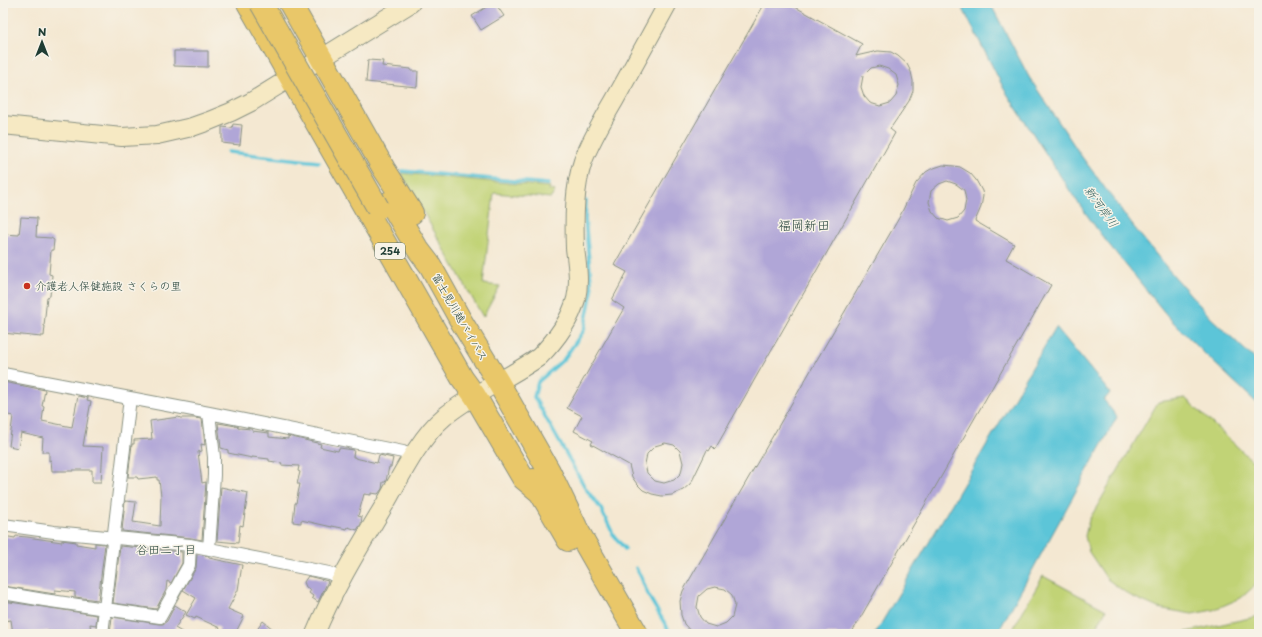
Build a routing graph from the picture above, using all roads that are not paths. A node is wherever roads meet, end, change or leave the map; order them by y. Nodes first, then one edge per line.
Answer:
1 (248, 3) edge
2 (261, 3) edge
3 (277, 3) edge
4 (290, 3) edge
5 (411, 3) edge
6 (668, 3) edge
7 (322, 58) junction
8 (290, 77) junction
9 (3, 125) edge
10 (384, 205) junction
11 (461, 321) junction
12 (3, 374) edge
13 (486, 390) junction
14 (130, 398) junction
15 (209, 412) junction
16 (413, 456) junction
17 (549, 472) junction
18 (3, 525) edge
19 (113, 537) junction
20 (190, 545) junction
21 (209, 549) junction
22 (342, 579) junction
23 (3, 593) edge
24 (104, 610) junction
25 (102, 634) edge
26 (315, 634) edge
27 (622, 634) edge
28 (637, 634) edge
29 (652, 634) edge

1 - 8 highway, 254
2 - 10 highway, 富士見川越バイパス / 254, bridge
3 - 10 highway, 富士見川越バイパス / 254
4 - 7 highway, 254
5 - 7 street
6 - 13 street
7 - 8 street
7 - 11 highway, 254
8 - 9 street
8 - 13 highway, 254
10 - 11 highway, 富士見川越バイパス / 254
10 - 13 highway, 富士見川越バイパス / 254
11 - 13 highway, 富士見川越バイパス / 254
12 - 14 street
13 - 16 street
13 - 17 highway, 富士見川越バイパス / 254
13 - 27 highway, 254
14 - 15 street
14 - 19 street
15 - 16 street
15 - 21 street
16 - 22 street
17 - 28 highway, 富士見川越バイパス / 254
17 - 29 highway
18 - 19 street
19 - 20 street
19 - 24 street
20 - 21 street
20 - 24 street
21 - 22 street
22 - 26 street
23 - 24 street
24 - 25 street

